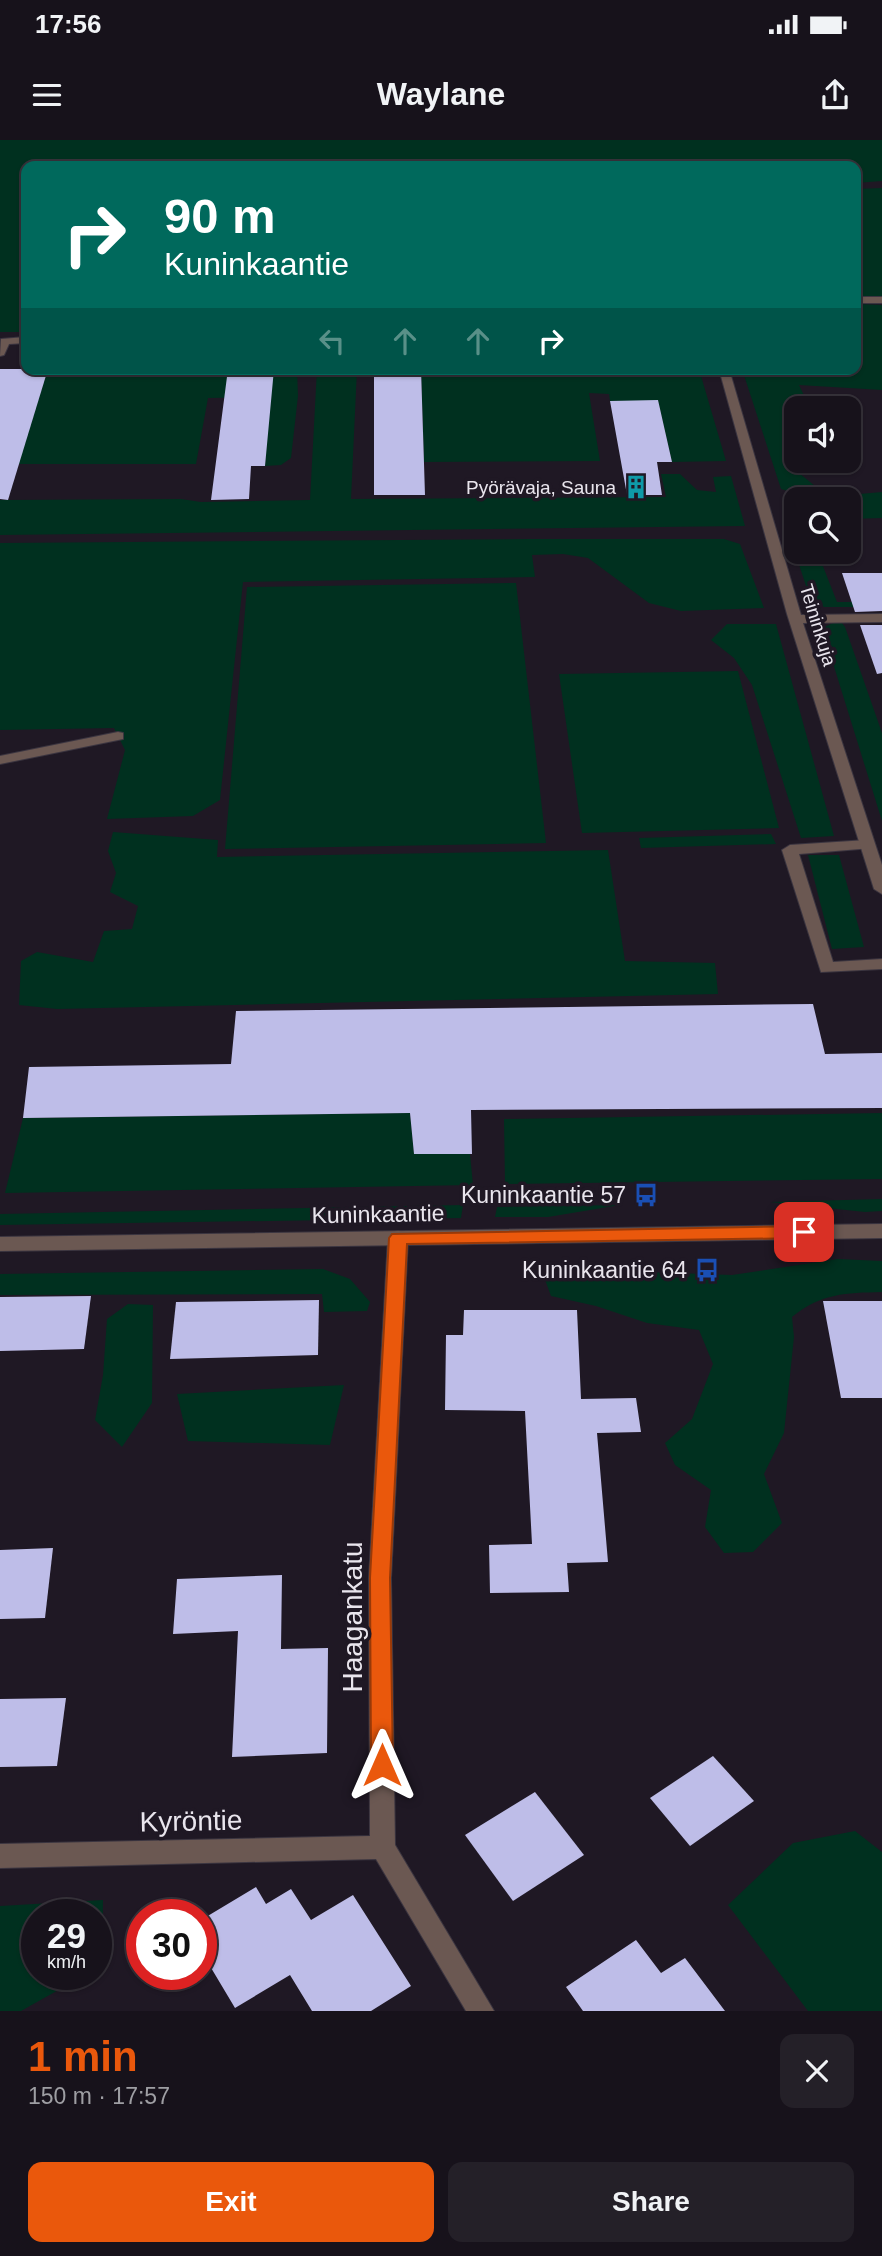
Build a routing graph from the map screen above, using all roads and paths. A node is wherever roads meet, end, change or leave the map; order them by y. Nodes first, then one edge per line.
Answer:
1 (861, 300) edge
2 (882, 300) edge
3 (21, 340) edge
4 (0, 353) edge
5 (726, 375) edge
6 (882, 618) edge
7 (796, 619) junction
8 (118, 736) dead end
9 (0, 761) edge
10 (875, 845) edge
11 (882, 890) edge
12 (882, 964) edge
13 (882, 1231) edge
14 (398, 1238) junction
15 (0, 1244) edge
16 (383, 1847) junction
17 (0, 1856) edge
18 (481, 2011) edge

1 - 2 street
3 - 4 street
5 - 7 street, Teininkuja
6 - 7 street
7 - 10 street, Teininkuja
8 - 9 street
10 - 11 street, Teininkuja
10 - 12 street
13 - 14 street, Kuninkaantie
14 - 15 street, Kuninkaantie
14 - 16 street, Haagankatu
16 - 17 street, Kyröntie
16 - 18 street, Haagankatu

